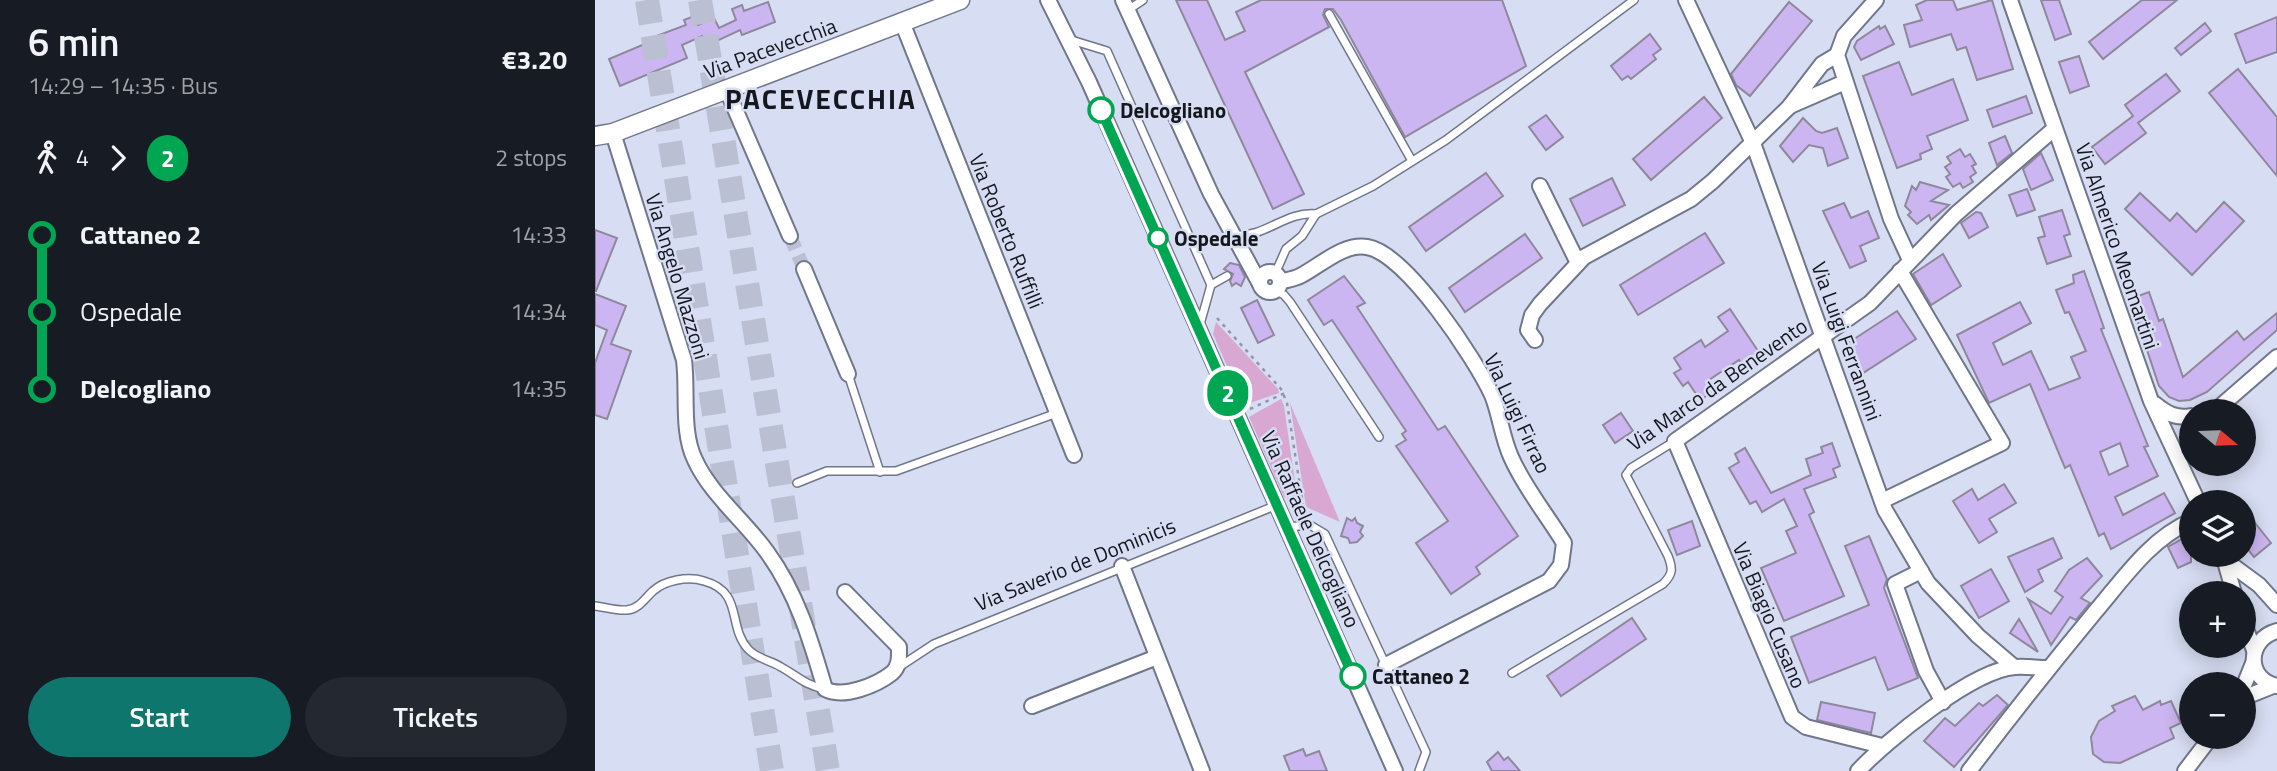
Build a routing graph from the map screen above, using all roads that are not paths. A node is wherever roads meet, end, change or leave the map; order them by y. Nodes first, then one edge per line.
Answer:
1 (960, 0) edge
2 (1048, 0) edge
3 (1143, 0) edge
4 (1634, 0) edge
5 (1686, 0) edge
6 (1876, 0) edge
7 (2010, 0) edge
8 (1125, 5) edge
9 (1329, 14) dead end
10 (901, 22) junction
11 (1067, 38) junction
12 (1837, 55) junction
13 (1845, 82) junction
14 (726, 88) junction
15 (1789, 107) junction
16 (2055, 129) junction
17 (604, 135) edge
18 (1753, 143) junction
19 (1412, 161) junction
20 (1540, 186) dead end
21 (1316, 214) junction
22 (1235, 235) junction
23 (790, 236) tunnel mouth
24 (1578, 263) junction
25 (1905, 265) junction
26 (804, 269) tunnel mouth
27 (1227, 276) dead end
28 (1277, 282) junction
29 (1211, 285) junction
30 (1199, 328) junction
31 (1823, 336) junction
32 (1535, 340) dead end
33 (2277, 357) edge
34 (848, 374) joint
35 (2229, 399) edge
36 (2151, 401) junction
37 (1057, 413) junction
38 (2179, 417) edge
39 (1379, 437) dead end
40 (1675, 441) junction
41 (1074, 455) dead end
42 (880, 472) junction
43 (2187, 478) joint
44 (797, 483) dead end
45 (2192, 490) edge
46 (1882, 501) junction
47 (1278, 505) junction
48 (2179, 526) edge
49 (1287, 527) junction
50 (1122, 566) junction
51 (2236, 567) edge
52 (1921, 571) junction
53 (845, 592) dead end
54 (2277, 605) edge
55 (595, 606) edge
56 (2277, 631) edge
57 (2256, 652) edge
58 (1157, 657) junction
59 (2255, 658) edge
60 (1386, 665) junction
61 (2013, 666) junction
62 (2048, 668) junction
63 (893, 672) junction
64 (1512, 673) dead end
65 (2275, 686) edge
66 (825, 689) junction
67 (2256, 693) edge
68 (1943, 702) junction
69 (1032, 706) dead end
70 (1882, 746) junction
71 (2202, 749) edge
72 (1202, 771) edge
73 (1395, 771) edge
74 (1419, 771) edge
75 (1858, 771) edge
76 (1969, 771) edge
77 (2185, 771) edge

1 - 10 street, Via Pacevecchia
2 - 11 street, Via Raffaele Delcogliano
3 - 8 lane
4 - 19 lane
5 - 18 street, Via Luigi Ferrannini
6 - 12 street
7 - 16 street, Via Almerico Meomartini
8 - 22 street
9 - 19 lane
10 - 14 street, Via Pacevecchia
10 - 37 street, Via Roberto Ruffilli
11 - 29 lane
11 - 30 street, Via Raffaele Delcogliano
12 - 13 street
12 - 15 street
13 - 15 street
13 - 25 street
14 - 17 street, Via Pacevecchia
14 - 23 street
15 - 18 street
16 - 25 street, Via Marco da Benevento
16 - 36 street, Via Almerico Meomartini
17 - 66 street, Via Angelo Mazzoni
18 - 24 street
18 - 31 street, Via Luigi Ferrannini
19 - 21 lane
20 - 24 street
21 - 22 lane
21 - 28 lane
22 - 28 street
24 - 32 street
25 - 31 street, Via Marco da Benevento
25 - 46 street
26 - 34 street
27 - 29 lane
28 - 39 lane
28 - 60 street, Via Luigi Firrao
29 - 30 lane
30 - 47 street, Via Raffaele Delcogliano
31 - 40 street, Via Marco da Benevento
31 - 46 street, Via Luigi Ferrannini
33 - 35 street
34 - 42 lane
36 - 38 street
36 - 43 street, Via Almerico Meomartini
37 - 41 street, Via Roberto Ruffilli
37 - 42 lane
40 - 64 lane, Via Marco da Benevento
40 - 70 street, Via Biagio Cusano
42 - 44 lane
43 - 45 street, Via Almerico Meomartini
46 - 52 street, Via Luigi Ferrannini
47 - 49 street, Via Raffaele Delcogliano
47 - 50 lane, Via Saverio de Dominicis
48 - 62 street
49 - 60 lane
49 - 73 street, Via Raffaele Delcogliano
50 - 58 street
50 - 63 lane, Via Saverio de Dominicis
51 - 54 street
52 - 61 street, Via Luigi Ferrannini
52 - 68 street
53 - 63 street
55 - 66 lane
56 - 57 street
58 - 69 street
58 - 72 street
59 - 65 street
60 - 74 lane
61 - 62 street
61 - 68 street
62 - 76 street
63 - 66 street, Via Saverio de Dominicis
65 - 67 street
68 - 70 street
70 - 75 street
71 - 77 street

